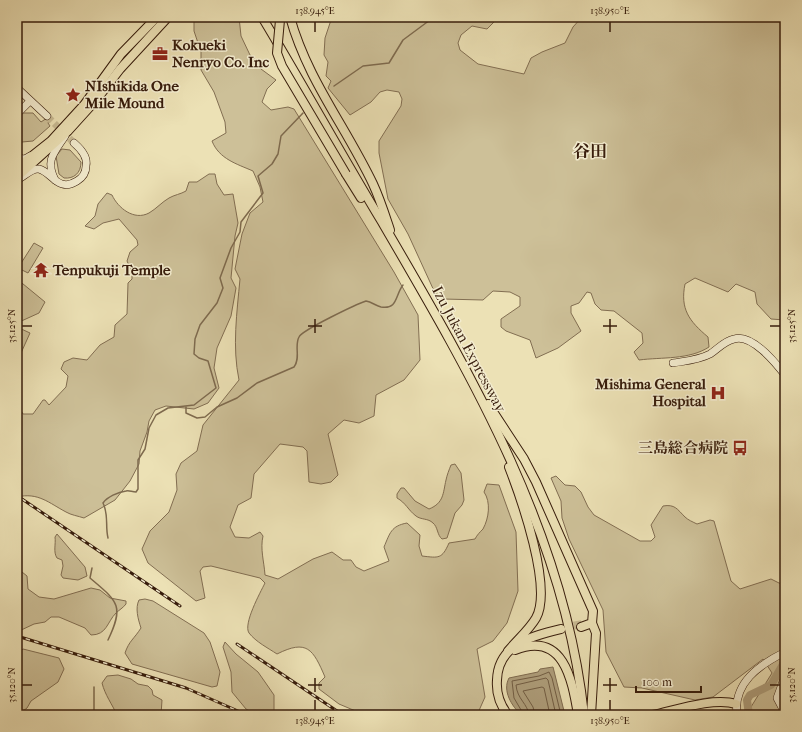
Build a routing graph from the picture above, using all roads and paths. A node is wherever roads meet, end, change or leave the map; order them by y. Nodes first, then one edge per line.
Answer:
1 (157, 17) edge
2 (168, 17) edge
3 (290, 17) edge
4 (264, 19) edge
5 (280, 19) edge
6 (17, 88) edge
7 (30, 101) junction
8 (17, 114) edge
9 (47, 116) tunnel mouth
10 (68, 131) junction
11 (74, 143) tunnel mouth
12 (40, 151) junction
13 (17, 158) edge
14 (17, 168) edge
15 (349, 173) junction
16 (17, 177) edge
17 (17, 180) edge
18 (55, 180) junction
19 (396, 248) junction
20 (673, 363) dead end
21 (785, 375) edge
22 (475, 388) junction
23 (491, 419) junction
24 (592, 623) junction
25 (582, 626) tunnel mouth
26 (562, 630) tunnel mouth
27 (511, 650) junction
28 (785, 652) edge
29 (785, 676) edge
30 (736, 704) junction
31 (785, 713) edge
32 (508, 715) edge
33 (511, 715) edge
34 (578, 715) edge
35 (584, 715) edge
36 (591, 715) edge
37 (653, 715) edge
38 (674, 715) edge
39 (737, 715) edge

1 - 12 highway
2 - 10 highway
3 - 19 highway
4 - 15 highway
5 - 15 highway, bridge
6 - 7 street
7 - 8 street
7 - 9 street
10 - 16 highway
10 - 18 street
11 - 18 street
12 - 13 street
12 - 14 highway
15 - 19 highway
17 - 18 street
19 - 22 highway, Izu Jukan Expressway
20 - 21 street
22 - 23 highway, Izu Jukan Expressway
22 - 24 highway
23 - 27 highway
23 - 35 highway, Izu Jukan Expressway
24 - 25 highway
24 - 36 highway
26 - 27 highway
27 - 32 highway
27 - 33 highway
27 - 34 highway
28 - 30 street
29 - 31 street
30 - 37 highway
30 - 38 highway
30 - 39 street

